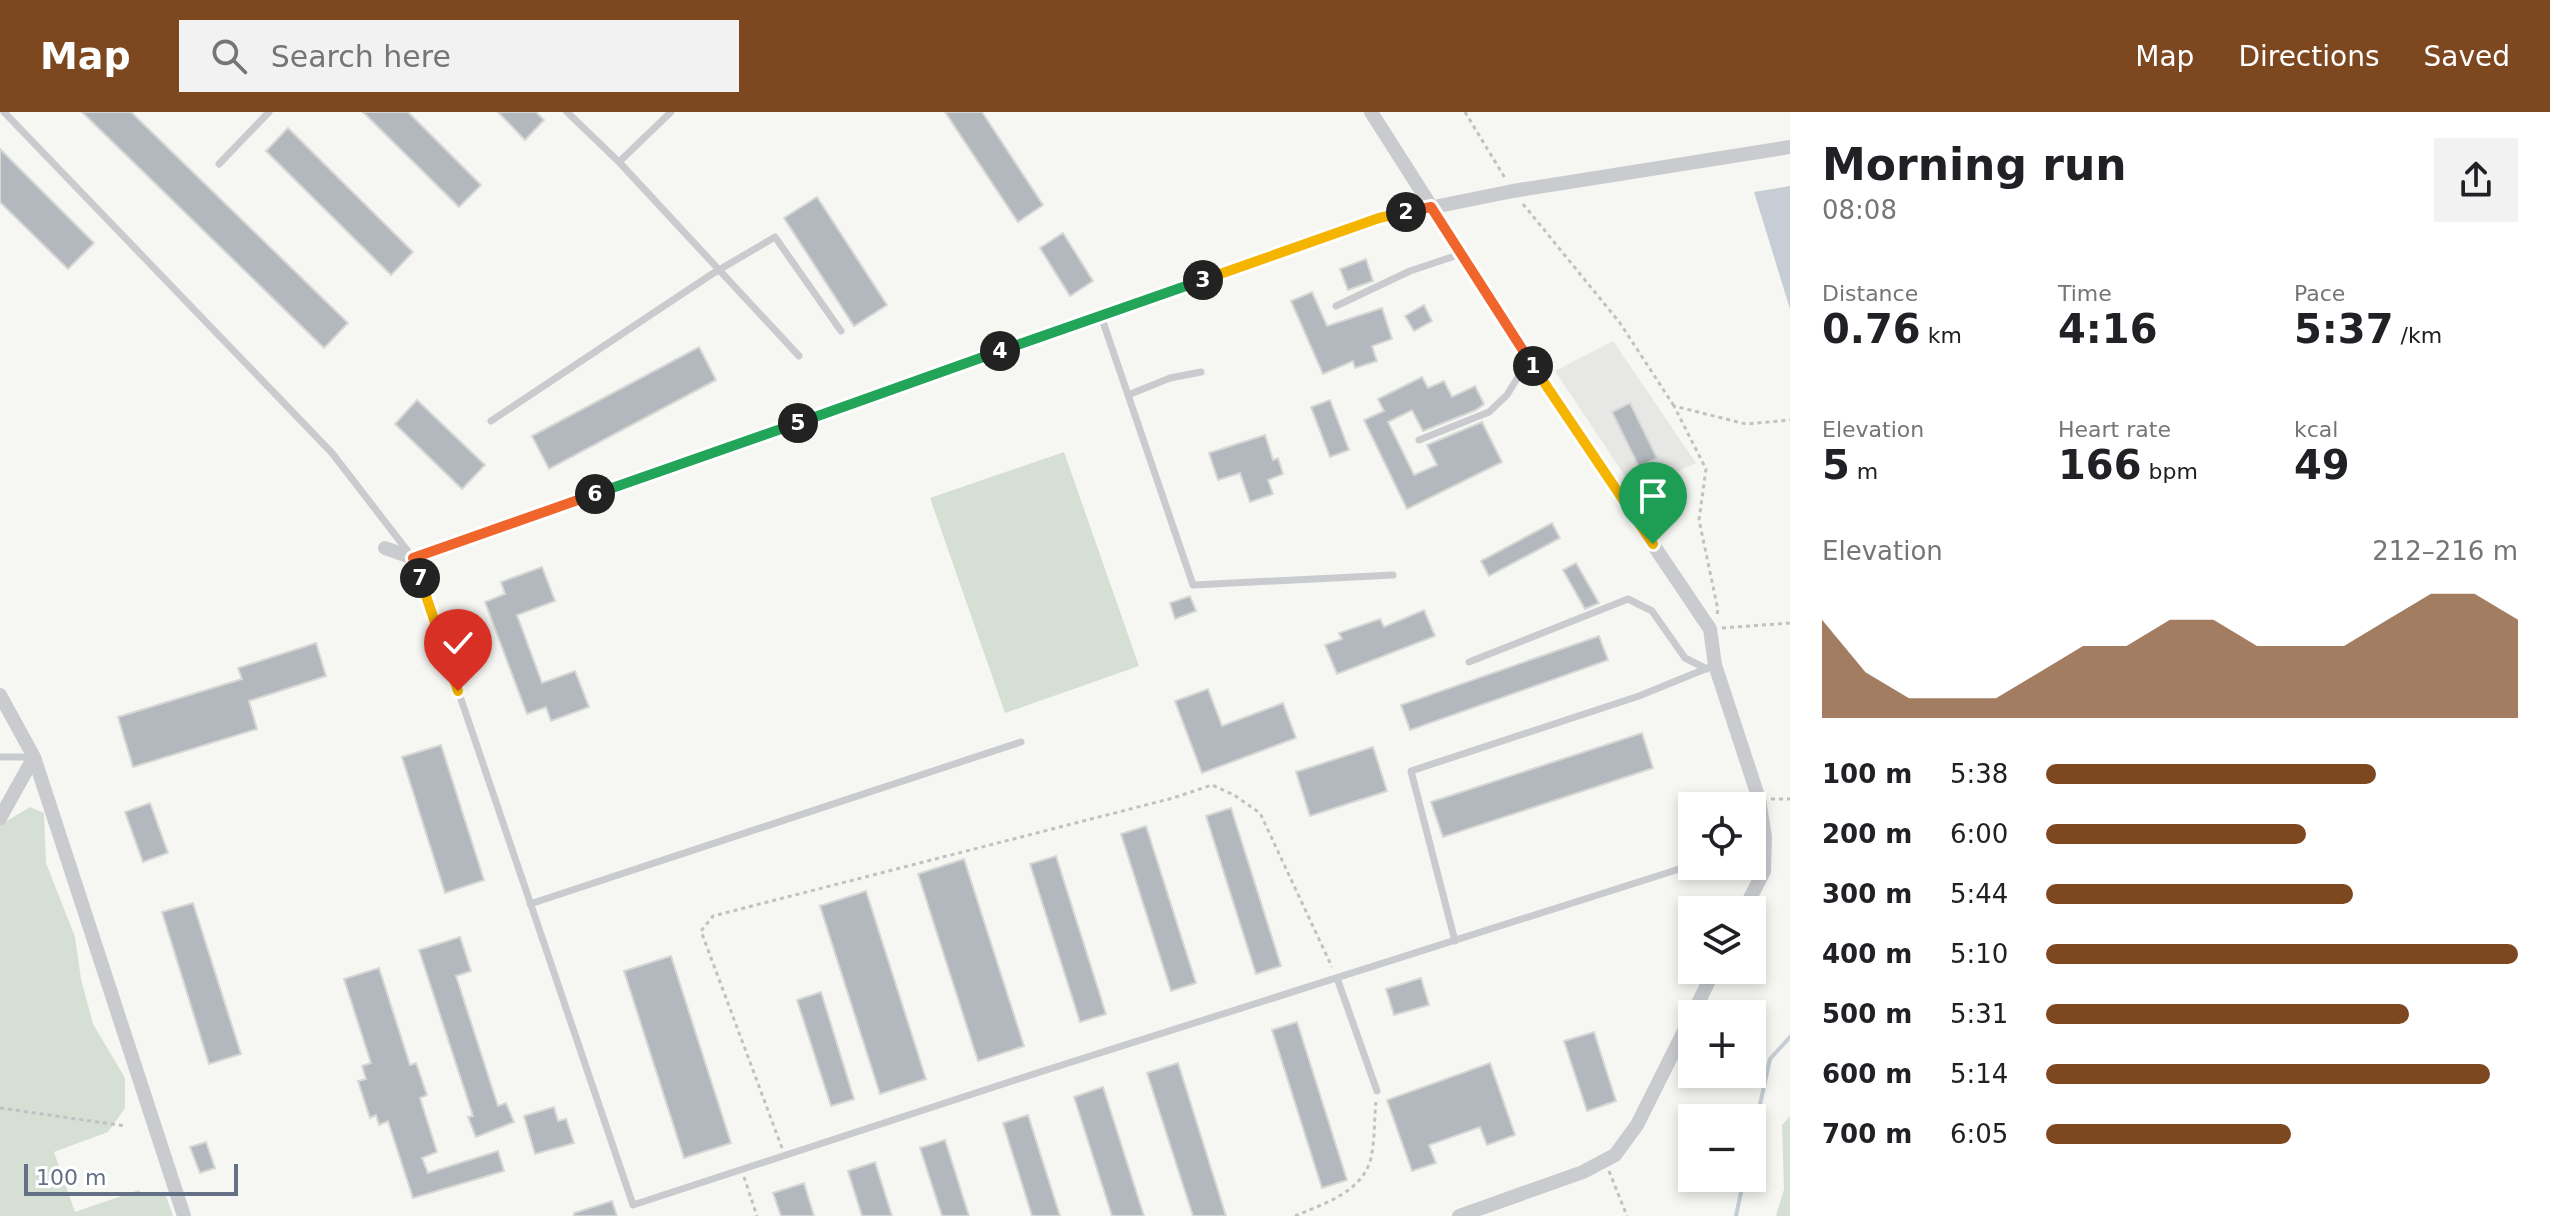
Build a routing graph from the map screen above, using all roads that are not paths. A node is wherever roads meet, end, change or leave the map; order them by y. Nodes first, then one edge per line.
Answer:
1 (4, 112) edge
2 (269, 112) edge
3 (567, 112) edge
4 (671, 112) edge
5 (1371, 112) edge
6 (1790, 147) edge
7 (619, 162) junction
8 (219, 164) dead end
9 (1431, 207) junction
10 (1461, 254) junction
11 (719, 270) junction
12 (1336, 306) dead end
13 (1101, 316) junction
14 (841, 331) dead end
15 (799, 356) dead end
16 (1201, 372) dead end
17 (1538, 374) junction
18 (1128, 395) junction
19 (491, 421) dead end
20 (1419, 440) dead end
21 (385, 548) dead end
22 (413, 558) junction
23 (1393, 575) dead end
24 (1469, 662) dead end
25 (1711, 667) junction
26 (0, 695) edge
27 (1021, 742) dead end
28 (0, 757) edge
29 (34, 757) junction
30 (1756, 792) edge
31 (0, 818) edge
32 (1678, 869) edge
33 (530, 904) junction
34 (1455, 941) junction
35 (1337, 978) junction
36 (1678, 1043) edge
37 (1377, 1091) road end
38 (184, 1216) edge
39 (1459, 1216) edge

1 - 22 lane
2 - 8 lane
3 - 7 lane
4 - 7 lane
5 - 9 street
6 - 9 street
7 - 11 lane
9 - 10 street
9 - 13 street
10 - 12 lane
10 - 17 street
11 - 14 lane
11 - 15 lane
11 - 19 lane
13 - 18 lane
13 - 22 street
16 - 18 lane
17 - 20 lane
17 - 25 street
18 - 23 lane
21 - 22 street
22 - 33 lane
24 - 25 lane
25 - 30 street
25 - 34 lane
26 - 29 street
27 - 33 lane
28 - 29 lane
29 - 31 street
29 - 38 street
32 - 34 lane
33 - 35 lane
34 - 35 lane
35 - 37 lane
36 - 39 street

